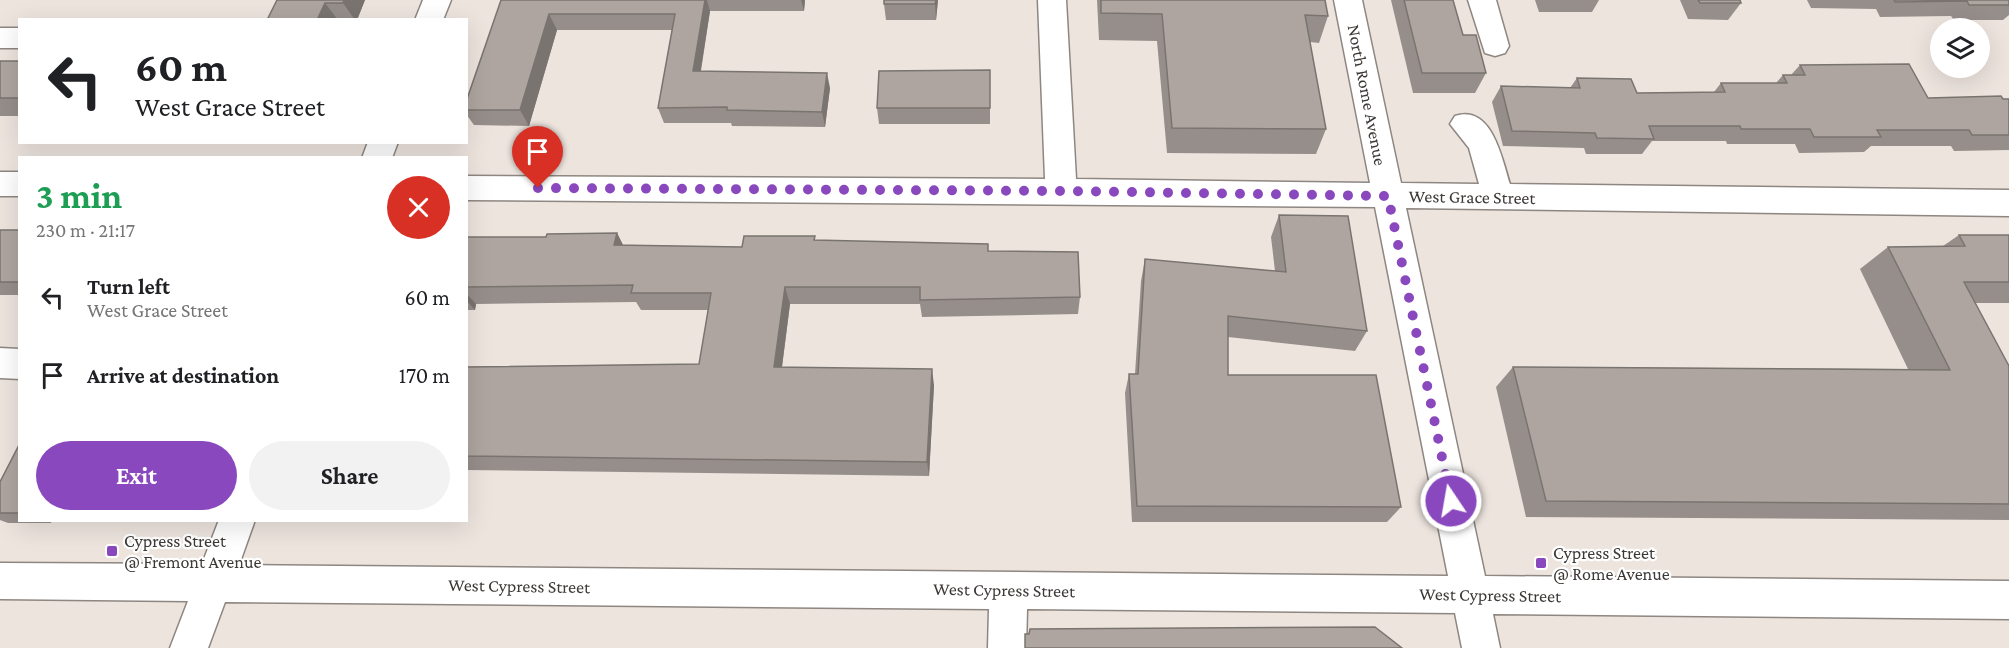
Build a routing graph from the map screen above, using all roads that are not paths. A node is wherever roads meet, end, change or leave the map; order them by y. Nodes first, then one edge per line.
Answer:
1 (437, 0) edge
2 (1052, 0) edge
3 (1348, 0) edge
4 (1482, 0) edge
5 (430, 18) edge
6 (0, 38) edge
7 (18, 38) edge
8 (1496, 46) dead end
9 (1465, 124) dead end
10 (0, 184) edge
11 (18, 184) edge
12 (468, 188) edge
13 (1061, 191) junction
14 (1388, 196) junction
15 (1498, 198) junction
16 (2009, 203) edge
17 (0, 363) edge
18 (18, 364) edge
19 (236, 522) edge
20 (0, 581) edge
21 (212, 582) junction
22 (1008, 591) junction
23 (1471, 595) junction
24 (2009, 600) edge
25 (189, 648) edge
26 (1007, 648) edge
27 (1481, 648) edge

1 - 5 street
2 - 13 street
3 - 14 street, North Rome Avenue
4 - 8 street
6 - 7 street
9 - 15 street
10 - 11 street
12 - 13 street, West Grace Street
13 - 14 street, West Grace Street
14 - 15 street, West Grace Street
14 - 23 street, North Rome Avenue
15 - 16 street, West Grace Street
17 - 18 street
19 - 21 street
20 - 21 street, West Cypress Street
21 - 22 street, West Cypress Street
21 - 25 street
22 - 23 street, West Cypress Street
22 - 26 street
23 - 24 street, West Cypress Street
23 - 27 street, North Rome Avenue

